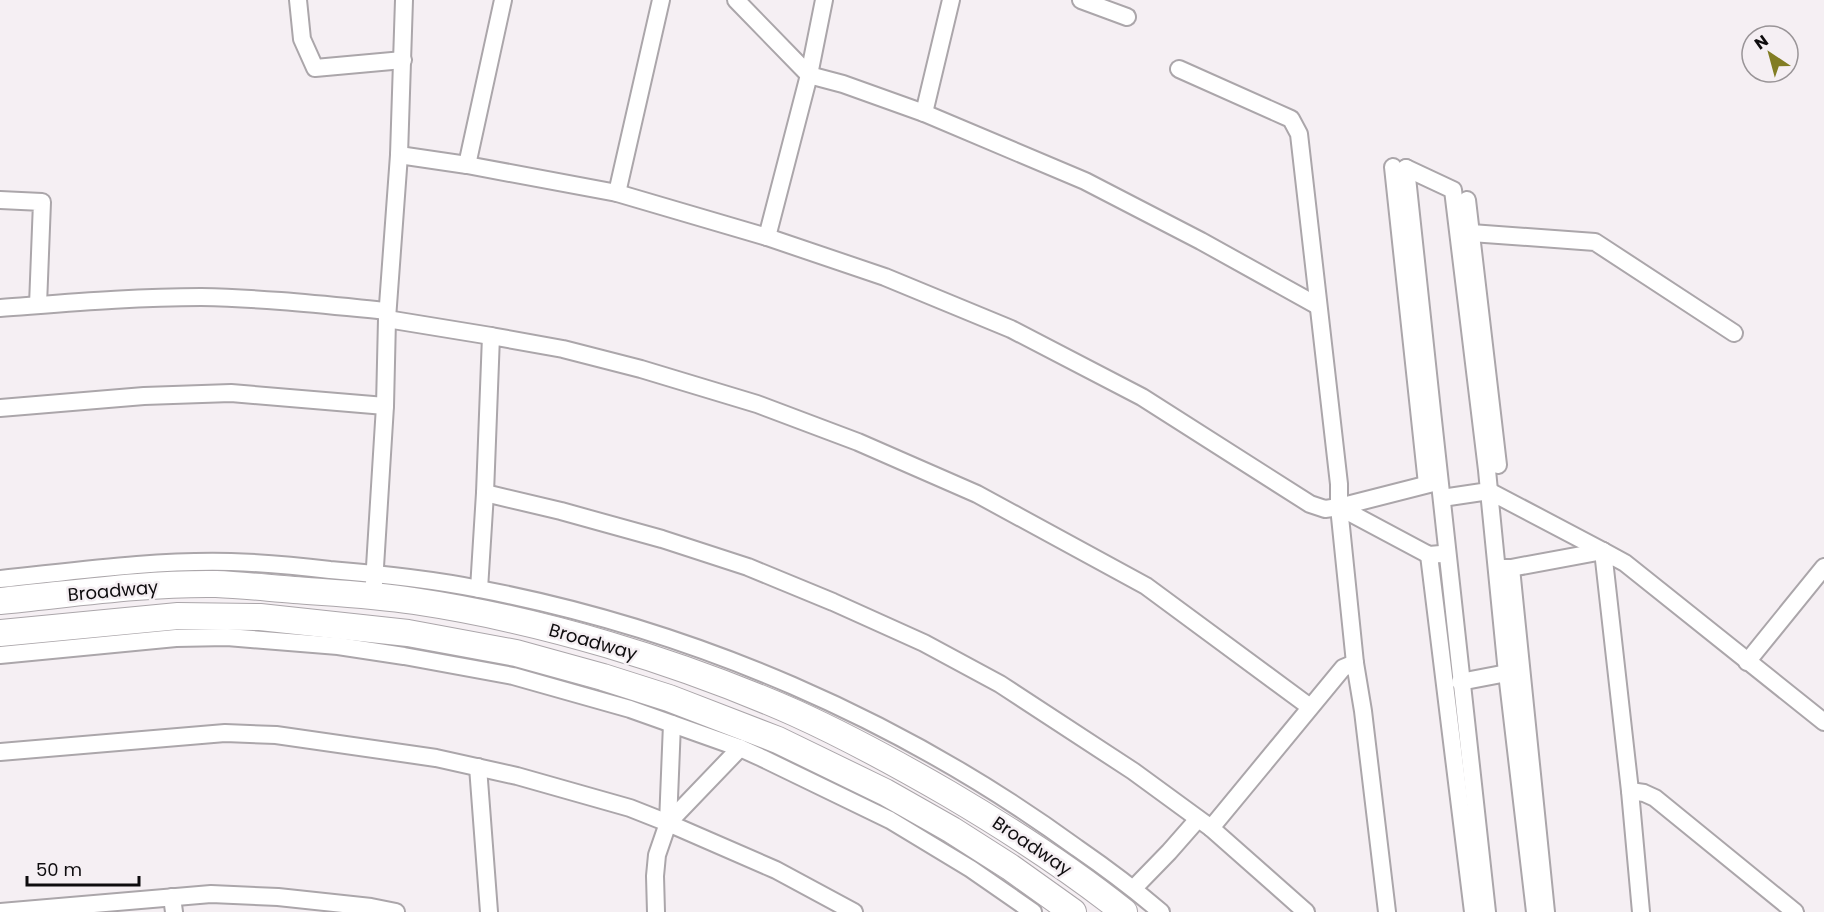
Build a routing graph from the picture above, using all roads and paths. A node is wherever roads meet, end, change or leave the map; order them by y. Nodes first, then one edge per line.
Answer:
1 (298, 0) edge
2 (404, 0) edge
3 (503, 0) edge
4 (661, 0) edge
5 (736, 0) edge
6 (824, 0) edge
7 (951, 0) edge
8 (1081, 0) edge
9 (1127, 17) dead end
10 (403, 60) junction
11 (1179, 69) dead end
12 (809, 75) junction
13 (924, 113) junction
14 (399, 155) junction
15 (468, 165) junction
16 (616, 194) junction
17 (0, 200) edge
18 (1467, 200) dead end
19 (1471, 233) junction
20 (767, 237) junction
21 (38, 305) junction
22 (1317, 306) junction
23 (0, 308) edge
24 (387, 315) junction
25 (1734, 333) dead end
26 (491, 336) junction
27 (385, 406) junction
28 (0, 408) edge
29 (1487, 470) junction
30 (1434, 482) junction
31 (1489, 491) junction
32 (485, 493) junction
33 (1442, 498) junction
34 (1339, 507) junction
35 (1603, 551) junction
36 (1447, 554) junction
37 (1429, 555) junction
38 (1824, 567) edge
39 (1504, 568) junction
40 (0, 579) edge
41 (374, 585) junction
42 (479, 589) junction
43 (0, 601) edge
44 (0, 633) edge
45 (0, 655) edge
46 (1747, 662) junction
47 (1355, 663) junction
48 (546, 673) junction
49 (1507, 673) junction
50 (1460, 682) junction
51 (1310, 706) junction
52 (1824, 722) edge
53 (672, 724) junction
54 (741, 748) junction
55 (894, 748) junction
56 (0, 752) edge
57 (478, 767) junction
58 (1630, 791) junction
59 (868, 796) junction
60 (668, 823) junction
61 (1205, 824) junction
62 (1134, 888) junction
63 (173, 904) edge
64 (335, 907) edge
65 (19, 911) edge
66 (0, 912) edge
67 (396, 912) edge
68 (489, 912) edge
69 (656, 912) edge
70 (854, 912) edge
71 (1033, 912) edge
72 (1073, 912) edge
73 (1124, 912) edge
74 (1161, 912) edge
75 (1306, 912) edge
76 (1387, 912) edge
77 (1473, 912) edge
78 (1487, 912) edge
79 (1534, 912) edge
80 (1546, 912) edge
81 (1641, 912) edge
82 (1795, 912) edge

1 - 10 street
2 - 10 street
3 - 15 street
4 - 16 street
5 - 12 street
6 - 12 street
7 - 13 street
8 - 9 street
10 - 14 street
11 - 22 street
12 - 13 street
12 - 20 street
13 - 22 street
14 - 15 street
14 - 24 street
15 - 16 street
16 - 20 street
17 - 21 street
18 - 19 street
19 - 25 street
19 - 29 street
20 - 34 street
21 - 23 street
21 - 24 street
22 - 34 street
24 - 26 street
24 - 27 street
26 - 32 street
26 - 51 street
27 - 28 street
27 - 41 street
29 - 30 street
29 - 31 street
30 - 33 street
30 - 34 street
31 - 33 street
31 - 35 street
31 - 39 street
32 - 42 street
32 - 61 street
33 - 36 street
34 - 37 street
34 - 47 street
35 - 39 street
35 - 46 street
35 - 58 street
36 - 37 street
36 - 50 street
37 - 77 street
38 - 46 street
39 - 49 street
39 - 80 street
40 - 41 street
41 - 42 street
41 - 43 main road, Broadway
41 - 55 main road, Broadway
42 - 55 street
44 - 48 main road, Broadway
45 - 48 street
46 - 52 street
47 - 51 street
47 - 76 street
48 - 53 street
48 - 59 main road, Broadway
49 - 50 street
49 - 79 street
50 - 78 street
51 - 61 street
53 - 54 street
53 - 60 street
54 - 59 street
54 - 60 street
55 - 62 street
55 - 73 main road, Broadway
56 - 57 street
57 - 60 street
57 - 68 street
58 - 81 street
58 - 82 street
59 - 71 street
59 - 72 main road, Broadway
60 - 69 street
60 - 70 street
61 - 62 street
61 - 75 street
62 - 74 street
63 - 64 street
63 - 65 street
64 - 67 street
65 - 66 street

